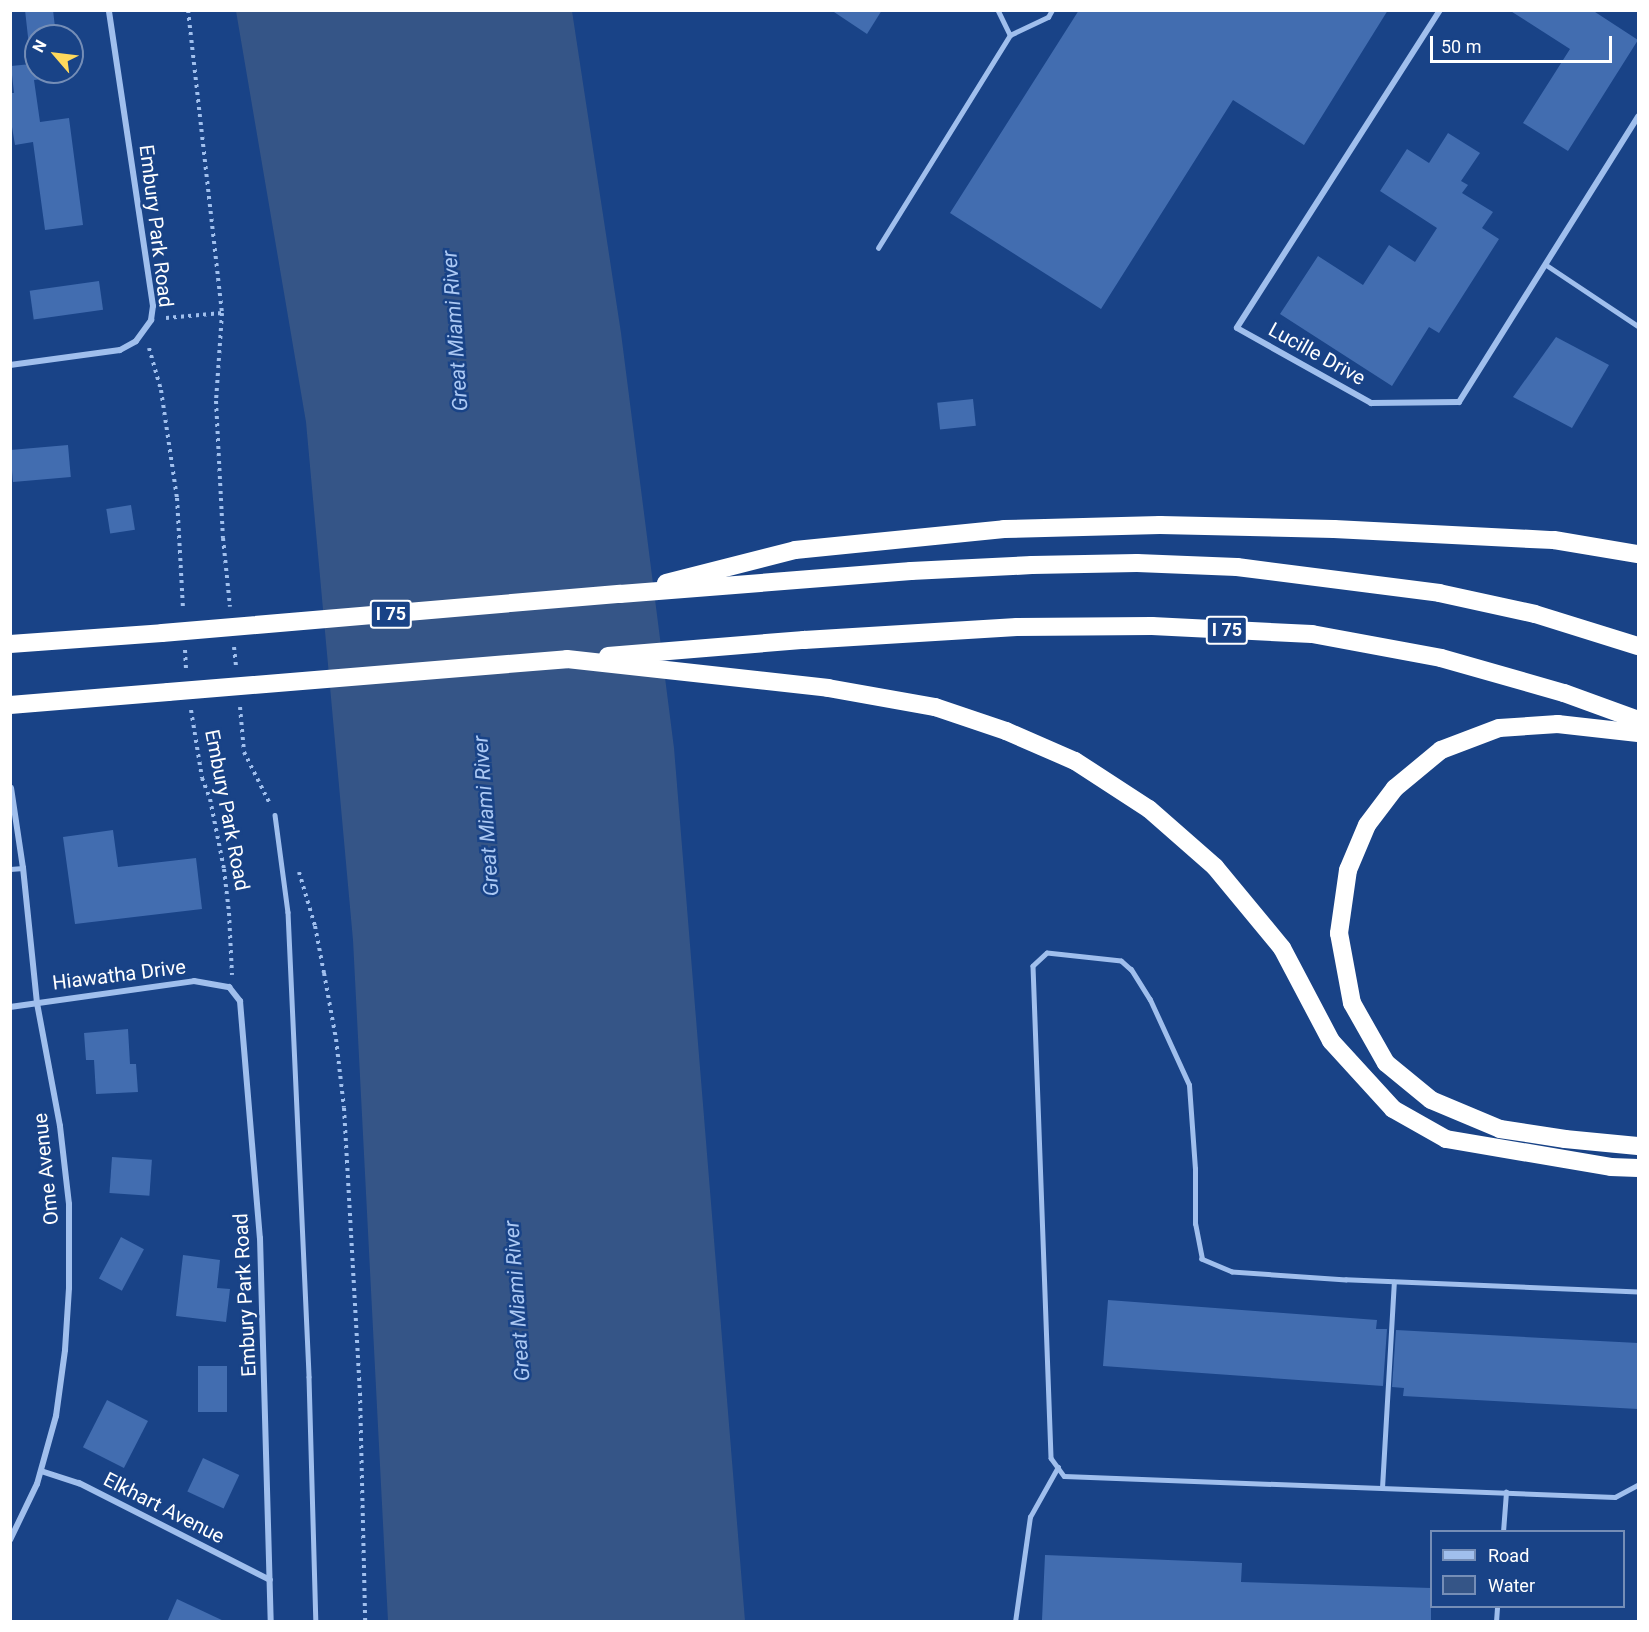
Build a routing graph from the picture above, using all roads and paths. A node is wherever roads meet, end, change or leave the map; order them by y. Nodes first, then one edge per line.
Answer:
1 (109, 10) edge
2 (998, 10) edge
3 (1052, 10) edge
4 (1440, 10) edge
5 (1010, 35) junction
6 (1638, 117) edge
7 (878, 248) dead end
8 (1545, 264) junction
9 (222, 313) dead end
10 (151, 320) junction
11 (1638, 326) edge
12 (144, 333) junction
13 (10, 365) edge
14 (1638, 554) edge
15 (620, 594) junction
16 (183, 616) dead end
17 (185, 640) dead end
18 (10, 644) edge
19 (1638, 646) edge
20 (567, 659) junction
21 (187, 676) dead end
22 (190, 699) dead end
23 (10, 705) edge
24 (1638, 720) edge
25 (1638, 733) edge
26 (11, 788) edge
27 (275, 815) dead end
28 (23, 868) junction
29 (10, 869) edge
30 (232, 989) junction
31 (37, 1003) junction
32 (10, 1007) edge
33 (1638, 1146) edge
34 (1638, 1168) edge
35 (1394, 1282) junction
36 (1638, 1292) edge
37 (1058, 1467) junction
38 (41, 1471) junction
39 (1638, 1485) edge
40 (1382, 1488) junction
41 (1506, 1492) junction
42 (1503, 1530) edge
43 (10, 1540) edge
44 (270, 1580) junction
45 (271, 1622) edge
46 (316, 1622) edge
47 (1015, 1622) edge

1 - 10 street, Embury Park Road
2 - 5 lane
3 - 5 lane
4 - 8 street, Lucille Drive
5 - 7 lane
6 - 8 street, Lucille Drive
8 - 11 lane
9 - 10 path
10 - 12 street, Embury Park Road
12 - 13 street
12 - 16 path, Embury Park Road
14 - 15 highway
15 - 18 highway, I 75, bridge
15 - 19 highway, I 75
17 - 21 path
20 - 23 highway, I 75, bridge
20 - 24 highway, I 75
20 - 34 highway
22 - 30 path, Embury Park Road
25 - 33 highway
26 - 28 street, Ome Avenue
27 - 46 lane
28 - 29 lane
28 - 31 street, Ome Avenue
30 - 31 street, Hiawatha Drive
30 - 44 street, Embury Park Road
31 - 32 street, Hiawatha Drive
31 - 38 street, Ome Avenue
35 - 36 lane
35 - 37 lane
35 - 40 lane
37 - 40 lane
37 - 47 lane
38 - 43 street, Ome Avenue
38 - 44 street, Elkhart Avenue
39 - 41 lane
40 - 41 lane
41 - 42 lane
44 - 45 street, Embury Park Road

